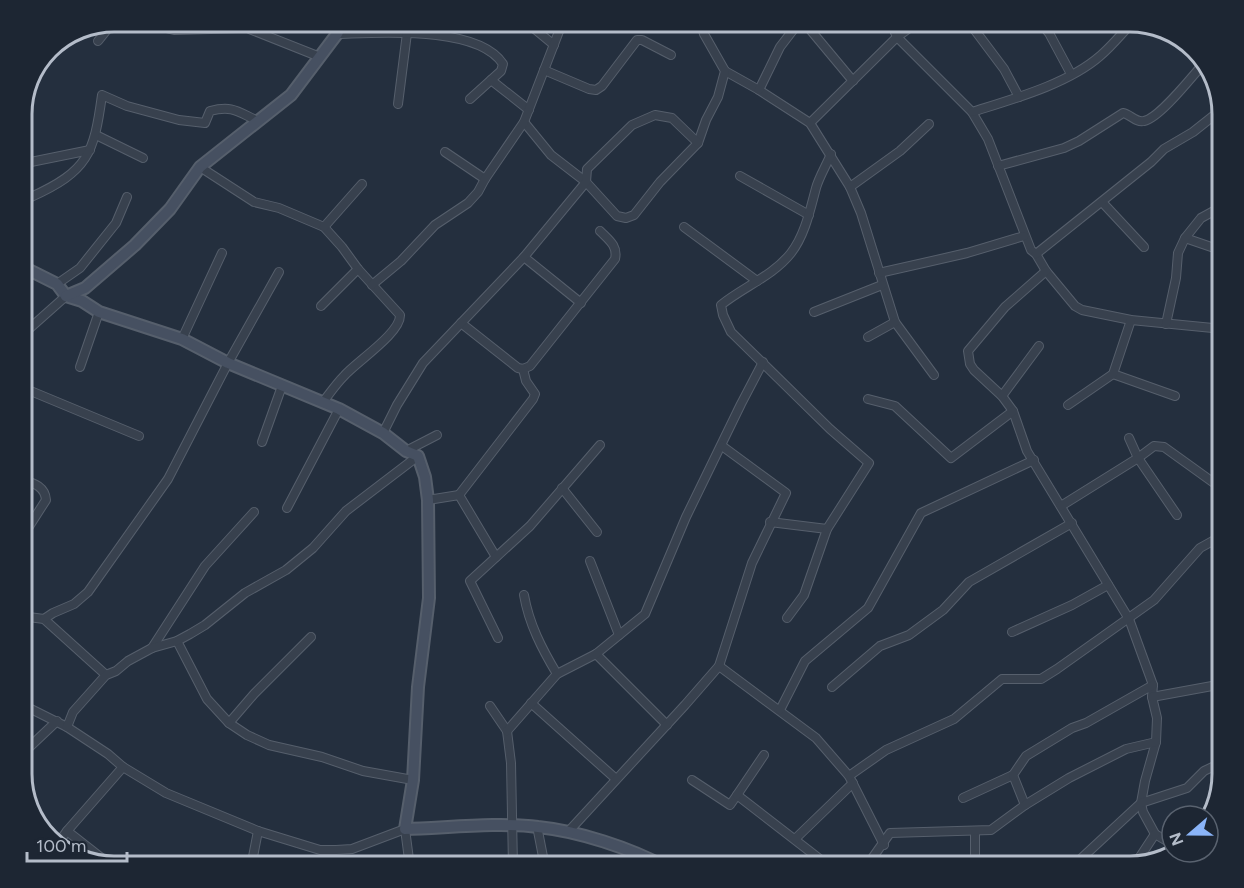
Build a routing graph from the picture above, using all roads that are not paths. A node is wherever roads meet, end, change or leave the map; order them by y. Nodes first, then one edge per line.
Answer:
1 (105, 32) edge
2 (257, 32) edge
3 (538, 32) edge
4 (559, 32) edge
5 (703, 32) edge
6 (792, 32) edge
7 (811, 32) edge
8 (895, 32) edge
9 (904, 32) edge
10 (976, 32) edge
11 (1048, 32) edge
12 (1123, 32) edge
13 (407, 33) junction
14 (337, 34) joint
15 (897, 37) junction
16 (98, 41) dead end
17 (554, 45) junction
18 (671, 55) dead end
19 (320, 57) junction
20 (1198, 69) edge
21 (544, 70) junction
22 (725, 71) junction
23 (1071, 74) junction
24 (491, 80) junction
25 (853, 81) junction
26 (759, 90) junction
27 (1018, 98) junction
28 (470, 99) dead end
29 (398, 104) dead end
30 (529, 110) junction
31 (972, 112) junction
32 (1212, 117) edge
33 (258, 121) junction
34 (524, 122) junction
35 (810, 123) junction
36 (929, 124) dead end
37 (96, 135) junction
38 (698, 143) junction
39 (90, 150) junction
40 (445, 152) dead end
41 (831, 154) junction
42 (143, 158) dead end
43 (32, 162) edge
44 (998, 166) junction
45 (200, 167) junction
46 (740, 176) dead end
47 (485, 179) junction
48 (585, 182) junction
49 (362, 184) dead end
50 (850, 188) junction
51 (32, 196) edge
52 (127, 196) dead end
53 (1102, 202) junction
54 (1212, 212) edge
55 (809, 215) junction
56 (324, 227) junction
57 (684, 227) dead end
58 (600, 231) dead end
59 (1024, 236) junction
60 (1185, 238) junction
61 (1144, 247) dead end
62 (1212, 247) edge
63 (222, 253) dead end
64 (1036, 254) junction
65 (524, 258) junction
66 (358, 269) junction
67 (1046, 271) junction
68 (32, 272) edge
69 (279, 272) dead end
70 (879, 273) junction
71 (757, 281) junction
72 (57, 284) junction
73 (372, 285) junction
74 (882, 285) junction
75 (66, 296) junction
76 (581, 303) junction
77 (321, 306) dead end
78 (99, 312) junction
79 (814, 312) dead end
80 (1131, 321) junction
81 (895, 322) junction
82 (461, 323) junction
83 (1166, 324) junction
84 (32, 326) edge
85 (1212, 328) edge
86 (868, 337) dead end
87 (182, 339) junction
88 (1039, 346) dead end
89 (764, 362) junction
90 (228, 363) junction
91 (80, 367) dead end
92 (523, 369) junction
93 (1113, 374) junction
94 (934, 375) dead end
95 (282, 386) junction
96 (32, 392) edge
97 (1002, 396) junction
98 (1175, 396) dead end
99 (868, 399) dead end
100 (323, 402) junction
101 (1068, 405) dead end
102 (339, 409) junction
103 (1013, 411) junction
104 (382, 433) junction
105 (437, 435) dead end
106 (140, 436) dead end
107 (1129, 438) dead end
108 (262, 441) dead end
109 (600, 445) dead end
110 (722, 446) junction
111 (406, 451) junction
112 (418, 456) junction
113 (1138, 458) junction
114 (1034, 460) junction
115 (1212, 482) edge
116 (32, 483) edge
117 (561, 488) junction
118 (459, 495) junction
119 (428, 500) junction
120 (1061, 506) junction
121 (287, 508) dead end
122 (254, 512) dead end
123 (1177, 515) dead end
124 (32, 522) edge
125 (770, 522) junction
126 (1072, 523) junction
127 (827, 529) junction
128 (597, 532) dead end
129 (1212, 541) edge
130 (496, 557) junction
131 (590, 561) dead end
132 (1108, 585) junction
133 (524, 595) dead end
134 (32, 617) edge
135 (786, 618) dead end
136 (44, 619) junction
137 (1129, 619) junction
138 (1012, 632) dead end
139 (619, 635) junction
140 (311, 637) dead end
141 (498, 638) dead end
142 (177, 641) junction
143 (152, 648) junction
144 (596, 654) junction
145 (719, 666) junction
146 (557, 674) junction
147 (106, 675) junction
148 (1154, 685) junction
149 (1212, 686) edge
150 (832, 687) dead end
151 (1152, 697) junction
152 (531, 703) junction
153 (490, 706) dead end
154 (32, 709) edge
155 (780, 710) junction
156 (57, 721) junction
157 (229, 723) junction
158 (667, 725) junction
159 (67, 727) junction
160 (507, 730) junction
161 (1156, 742) junction
162 (32, 745) edge
163 (764, 755) dead end
164 (123, 767) junction
165 (1212, 767) edge
166 (1013, 775) junction
167 (616, 779) junction
168 (851, 779) junction
169 (412, 780) junction
170 (692, 780) dead end
171 (737, 795) junction
172 (963, 798) dead end
173 (1141, 803) junction
174 (1025, 805) junction
175 (513, 826) junction
176 (537, 826) junction
177 (405, 829) junction
178 (67, 831) junction
179 (258, 831) junction
180 (568, 831) junction
181 (975, 832) junction
182 (1155, 834) junction
183 (62, 837) edge
184 (1160, 837) edge
185 (795, 839) junction
186 (884, 844) junction
187 (97, 855) edge
188 (253, 856) edge
189 (409, 856) edge
190 (513, 856) edge
191 (543, 856) edge
192 (643, 856) edge
193 (816, 856) edge
194 (875, 856) edge
195 (975, 856) edge
196 (1084, 856) edge
197 (1141, 856) edge

1 - 16 street
2 - 19 street
3 - 17 street
4 - 17 street
5 - 22 street
6 - 26 street
7 - 25 street
8 - 15 street
9 - 15 street
10 - 27 street
11 - 23 street
12 - 23 street
13 - 14 street
13 - 24 street
13 - 29 street
14 - 19 street
15 - 25 street
15 - 31 street
17 - 21 street
18 - 21 street
19 - 33 street
20 - 44 street
21 - 30 street
22 - 26 street
22 - 38 street
23 - 27 street
24 - 28 street
24 - 30 street
25 - 35 street
26 - 35 street
27 - 31 street
30 - 34 street
31 - 44 street
32 - 53 street
33 - 37 street
33 - 45 street
34 - 47 street
34 - 48 street
35 - 41 street
36 - 50 street
37 - 39 street
37 - 42 street
38 - 48 street
38 - 48 street
39 - 43 street
39 - 51 street
40 - 47 street
41 - 50 street
41 - 55 street
44 - 59 street
45 - 56 street
45 - 75 street
46 - 55 street
47 - 73 street
48 - 65 street
49 - 56 street
50 - 70 street
52 - 72 street
53 - 61 street
53 - 64 street
54 - 60 street
55 - 71 street
56 - 66 street
57 - 71 street
58 - 76 street
59 - 64 street
59 - 70 street
60 - 62 street
60 - 83 street
63 - 87 street
64 - 67 street
65 - 76 street
65 - 82 street
66 - 73 street
66 - 77 street
67 - 80 street
67 - 97 street
68 - 72 street
69 - 90 street
70 - 74 street
71 - 89 street
72 - 75 street
73 - 100 street
74 - 79 street
74 - 81 street
75 - 78 street
75 - 84 street
76 - 92 street
78 - 87 street
78 - 91 street
80 - 83 street
80 - 93 street
81 - 86 street
81 - 94 street
82 - 92 street
82 - 104 street
83 - 85 street
87 - 90 street
88 - 97 street
89 - 110 street
89 - 127 street
90 - 95 street
90 - 136 street
92 - 118 street
93 - 98 street
93 - 101 street
95 - 100 street
95 - 108 street
96 - 106 street
97 - 103 street
99 - 103 street
100 - 102 street
102 - 104 street
102 - 121 street
103 - 114 street
104 - 111 street
105 - 111 street
107 - 113 street
109 - 117 street
110 - 125 street
110 - 139 street
111 - 112 street
112 - 119 street
112 - 142 street
113 - 115 street
113 - 120 street
113 - 123 street
114 - 120 street
114 - 155 street
116 - 124 street
117 - 128 street
117 - 130 street
118 - 119 street
118 - 130 street
119 - 169 street
120 - 126 street
122 - 143 street
125 - 127 street
125 - 145 street
126 - 132 street
126 - 150 street
127 - 135 street
129 - 137 street
130 - 141 street
131 - 139 street
132 - 137 street
132 - 138 street
133 - 146 street
134 - 136 street
136 - 147 street
137 - 148 street
137 - 168 street
139 - 144 street
140 - 157 street
142 - 143 street
142 - 157 street
143 - 147 street
144 - 146 street
144 - 158 street
145 - 155 street
145 - 158 street
146 - 152 street
147 - 159 street
148 - 151 street
148 - 166 street
149 - 151 street
151 - 161 street
152 - 160 street
152 - 167 street
153 - 160 street
154 - 156 street
155 - 168 street
156 - 159 street
156 - 162 street
157 - 169 street
158 - 167 street
159 - 164 street
160 - 175 street
161 - 173 street
161 - 174 street
163 - 171 street
164 - 178 street
164 - 179 street
165 - 173 street
166 - 172 street
166 - 174 street
167 - 180 street
168 - 185 street
168 - 186 street
169 - 177 street
170 - 171 street
171 - 185 street
173 - 182 street
173 - 196 street
174 - 181 street
175 - 176 street
175 - 177 street
175 - 190 street
176 - 180 street
176 - 191 street
177 - 179 street
177 - 189 street
178 - 183 street
178 - 187 street
179 - 188 street
180 - 192 street
181 - 186 street
181 - 195 street
182 - 184 street
182 - 197 street
185 - 193 street
186 - 194 street

